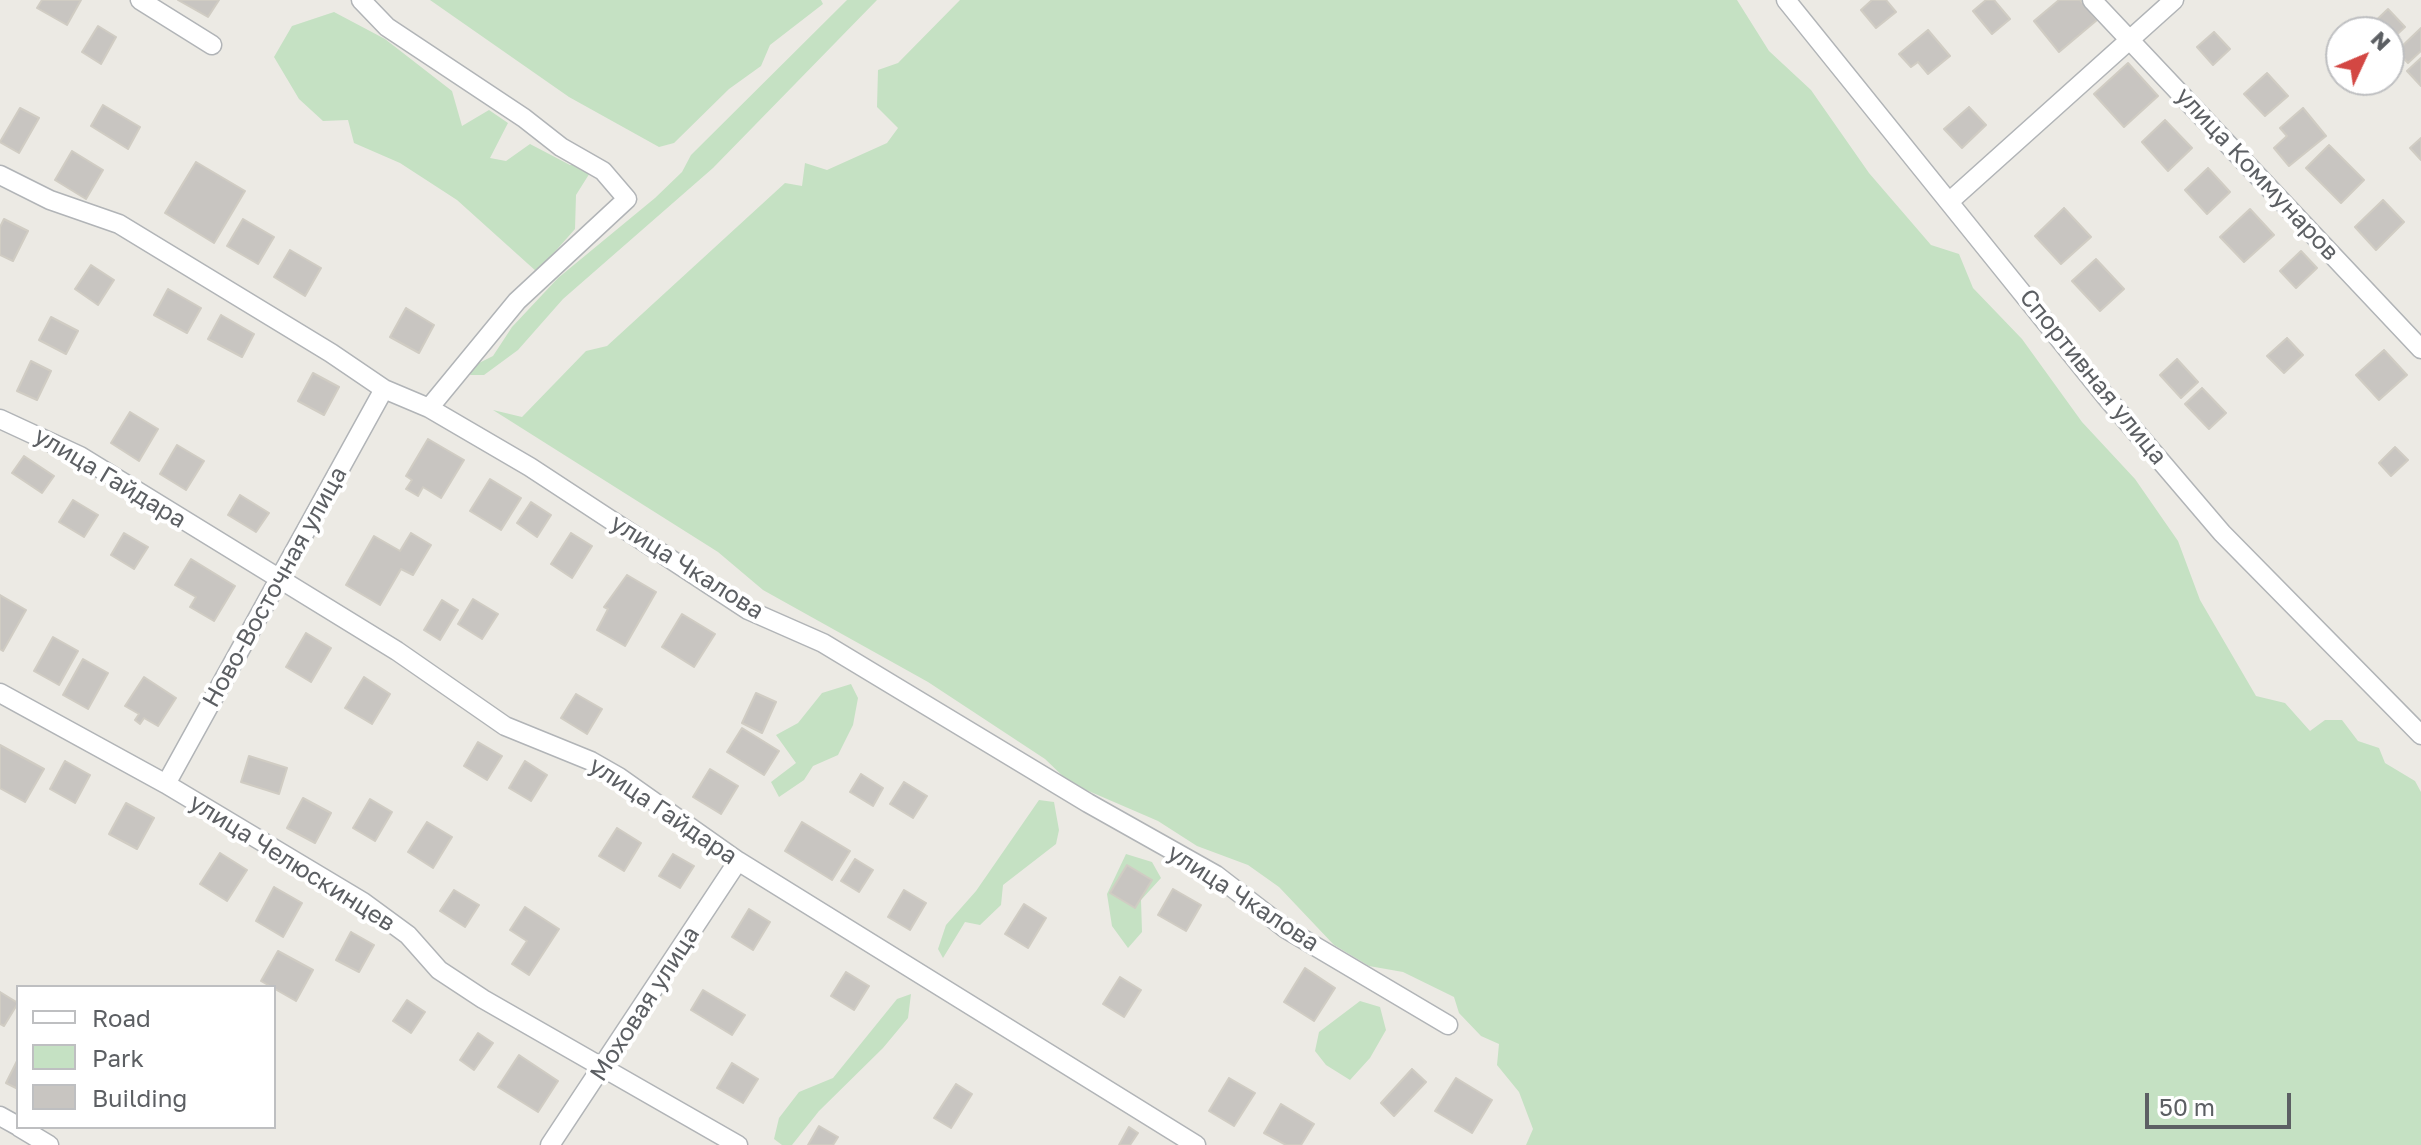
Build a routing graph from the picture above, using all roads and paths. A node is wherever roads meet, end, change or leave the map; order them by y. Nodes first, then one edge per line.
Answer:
1 (140, 0) edge
2 (361, 0) edge
3 (1786, 0) edge
4 (2092, 0) edge
5 (2174, 0) edge
6 (2130, 40) junction
7 (212, 45) dead end
8 (0, 175) edge
9 (1950, 201) junction
10 (2421, 349) edge
11 (384, 389) junction
12 (429, 408) junction
13 (0, 419) edge
14 (280, 579) junction
15 (0, 693) edge
16 (2421, 735) edge
17 (166, 784) junction
18 (738, 861) junction
19 (1448, 1025) dead end
20 (603, 1068) junction
21 (21, 1129) edge
22 (49, 1145) edge
23 (550, 1145) edge
24 (738, 1145) edge
25 (1196, 1145) edge

1 - 7 street
2 - 12 street
3 - 9 street, Спортивная улица
4 - 6 street, улица Коммунаров
5 - 6 street
6 - 9 street
6 - 10 street, улица Коммунаров
8 - 11 street, улица Чкалова
9 - 16 street, Спортивная улица
11 - 12 street, улица Чкалова
11 - 14 street, Ново-Восточная улица
12 - 19 street, улица Чкалова
13 - 14 street, улица Гайдара
14 - 17 street, Ново-Восточная улица
14 - 18 street, улица Гайдара
15 - 17 street, улица Челюскинцев
17 - 20 street, улица Челюскинцев
18 - 20 street, Моховая улица
18 - 25 street, улица Гайдара
20 - 23 street, Моховая улица
20 - 24 street, улица Челюскинцев
21 - 22 street

